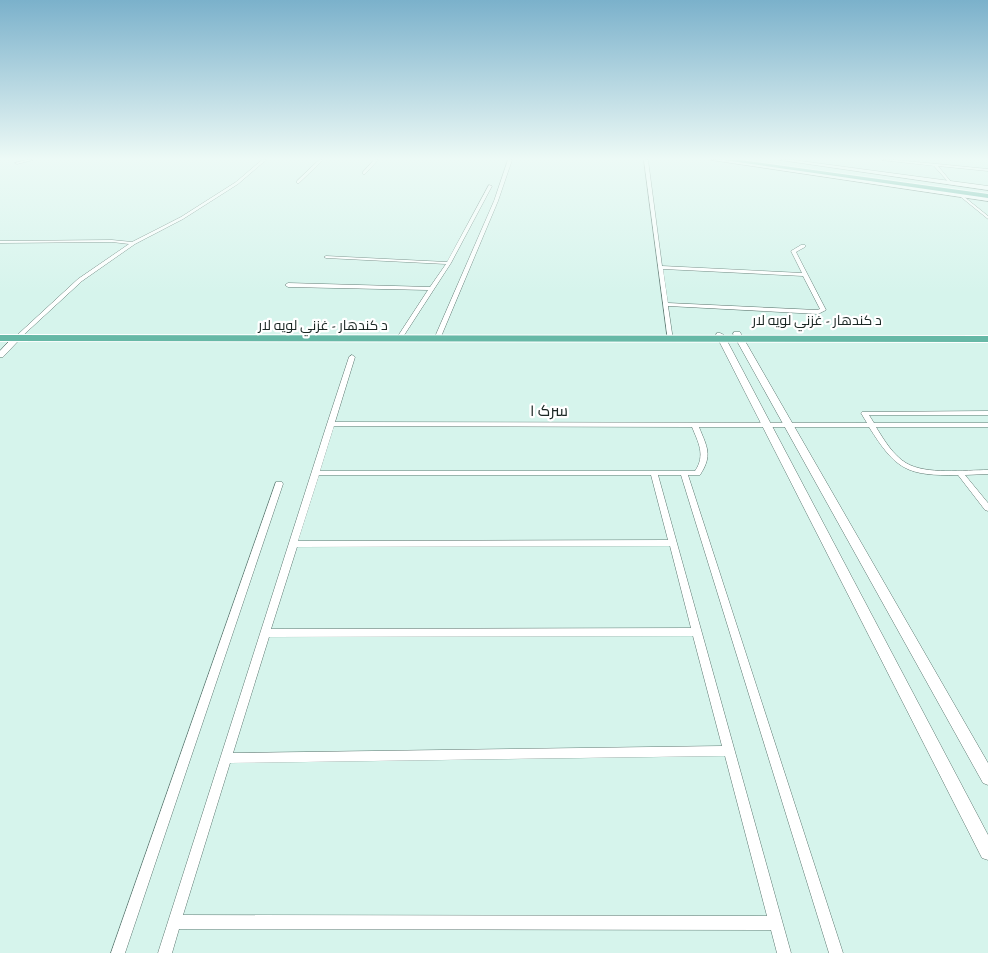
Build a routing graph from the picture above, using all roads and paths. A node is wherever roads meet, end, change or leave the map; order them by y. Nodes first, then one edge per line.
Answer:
1 (203, 204) edge
2 (480, 204) edge
3 (495, 204) edge
4 (652, 204) edge
5 (972, 204) edge
6 (988, 218) edge
7 (0, 242) edge
8 (133, 243) junction
9 (803, 246) dead end
10 (326, 258) dead end
11 (449, 262) junction
12 (661, 267) junction
13 (805, 275) junction
14 (288, 285) dead end
15 (432, 288) junction
16 (666, 304) junction
17 (988, 334) edge
18 (721, 337) junction
19 (739, 337) junction
20 (0, 338) edge
21 (16, 338) junction
22 (670, 338) junction
23 (399, 339) junction
24 (437, 339) junction
25 (988, 340) edge
26 (0, 355) edge
27 (352, 357) dead end
28 (988, 413) edge
29 (330, 424) junction
30 (694, 424) junction
31 (767, 424) junction
32 (789, 424) junction
33 (872, 425) junction
34 (988, 425) edge
35 (959, 472) junction
36 (988, 472) edge
37 (316, 473) junction
38 (654, 473) junction
39 (684, 473) junction
40 (279, 484) dead end
41 (988, 508) edge
42 (673, 543) junction
43 (293, 544) junction
44 (697, 632) junction
45 (265, 633) junction
46 (729, 751) junction
47 (226, 758) junction
48 (988, 778) edge
49 (988, 852) edge
50 (175, 922) junction
51 (776, 923) junction
52 (118, 953) edge
53 (165, 953) edge
54 (784, 953) edge
55 (836, 953) edge

1 - 8 street
2 - 11 street
3 - 24 street
4 - 12 street
5 - 6 street
7 - 8 street
8 - 21 street
9 - 13 street
10 - 11 street
11 - 15 street
12 - 13 street
12 - 16 street
13 - 16 street
14 - 15 street
15 - 23 street
16 - 22 street
17 - 19 highway, د کندهار - غزني لويه لار
18 - 19 highway, د کندهار - غزني لويه لار
18 - 22 highway, د کندهار - غزني لويه لار
18 - 31 street
19 - 25 highway, د کندهار - غزني لويه لار
19 - 32 street
20 - 21 highway, د کندهار - غزني لويه لار
21 - 23 highway, د کندهار - غزني لويه لار
21 - 26 street
22 - 24 highway, د کندهار - غزني لويه لار
23 - 24 highway, د کندهار - غزني لويه لار
27 - 29 street
28 - 33 street
29 - 30 street, سرک ۱
29 - 37 street
30 - 31 street, سرک ۱
30 - 39 street
31 - 32 street, سرک ۱
31 - 49 street
32 - 33 street, سرک ۱
32 - 48 street
33 - 34 street, سرک ۱
33 - 35 street
35 - 36 street
35 - 41 street
37 - 38 street
37 - 43 street
38 - 39 street
38 - 42 street
39 - 55 street
40 - 52 street
42 - 43 street
42 - 44 street
43 - 45 street
44 - 45 street
44 - 46 street
45 - 47 street
46 - 47 street
46 - 51 street
47 - 50 street
50 - 51 street
50 - 53 street
51 - 54 street

